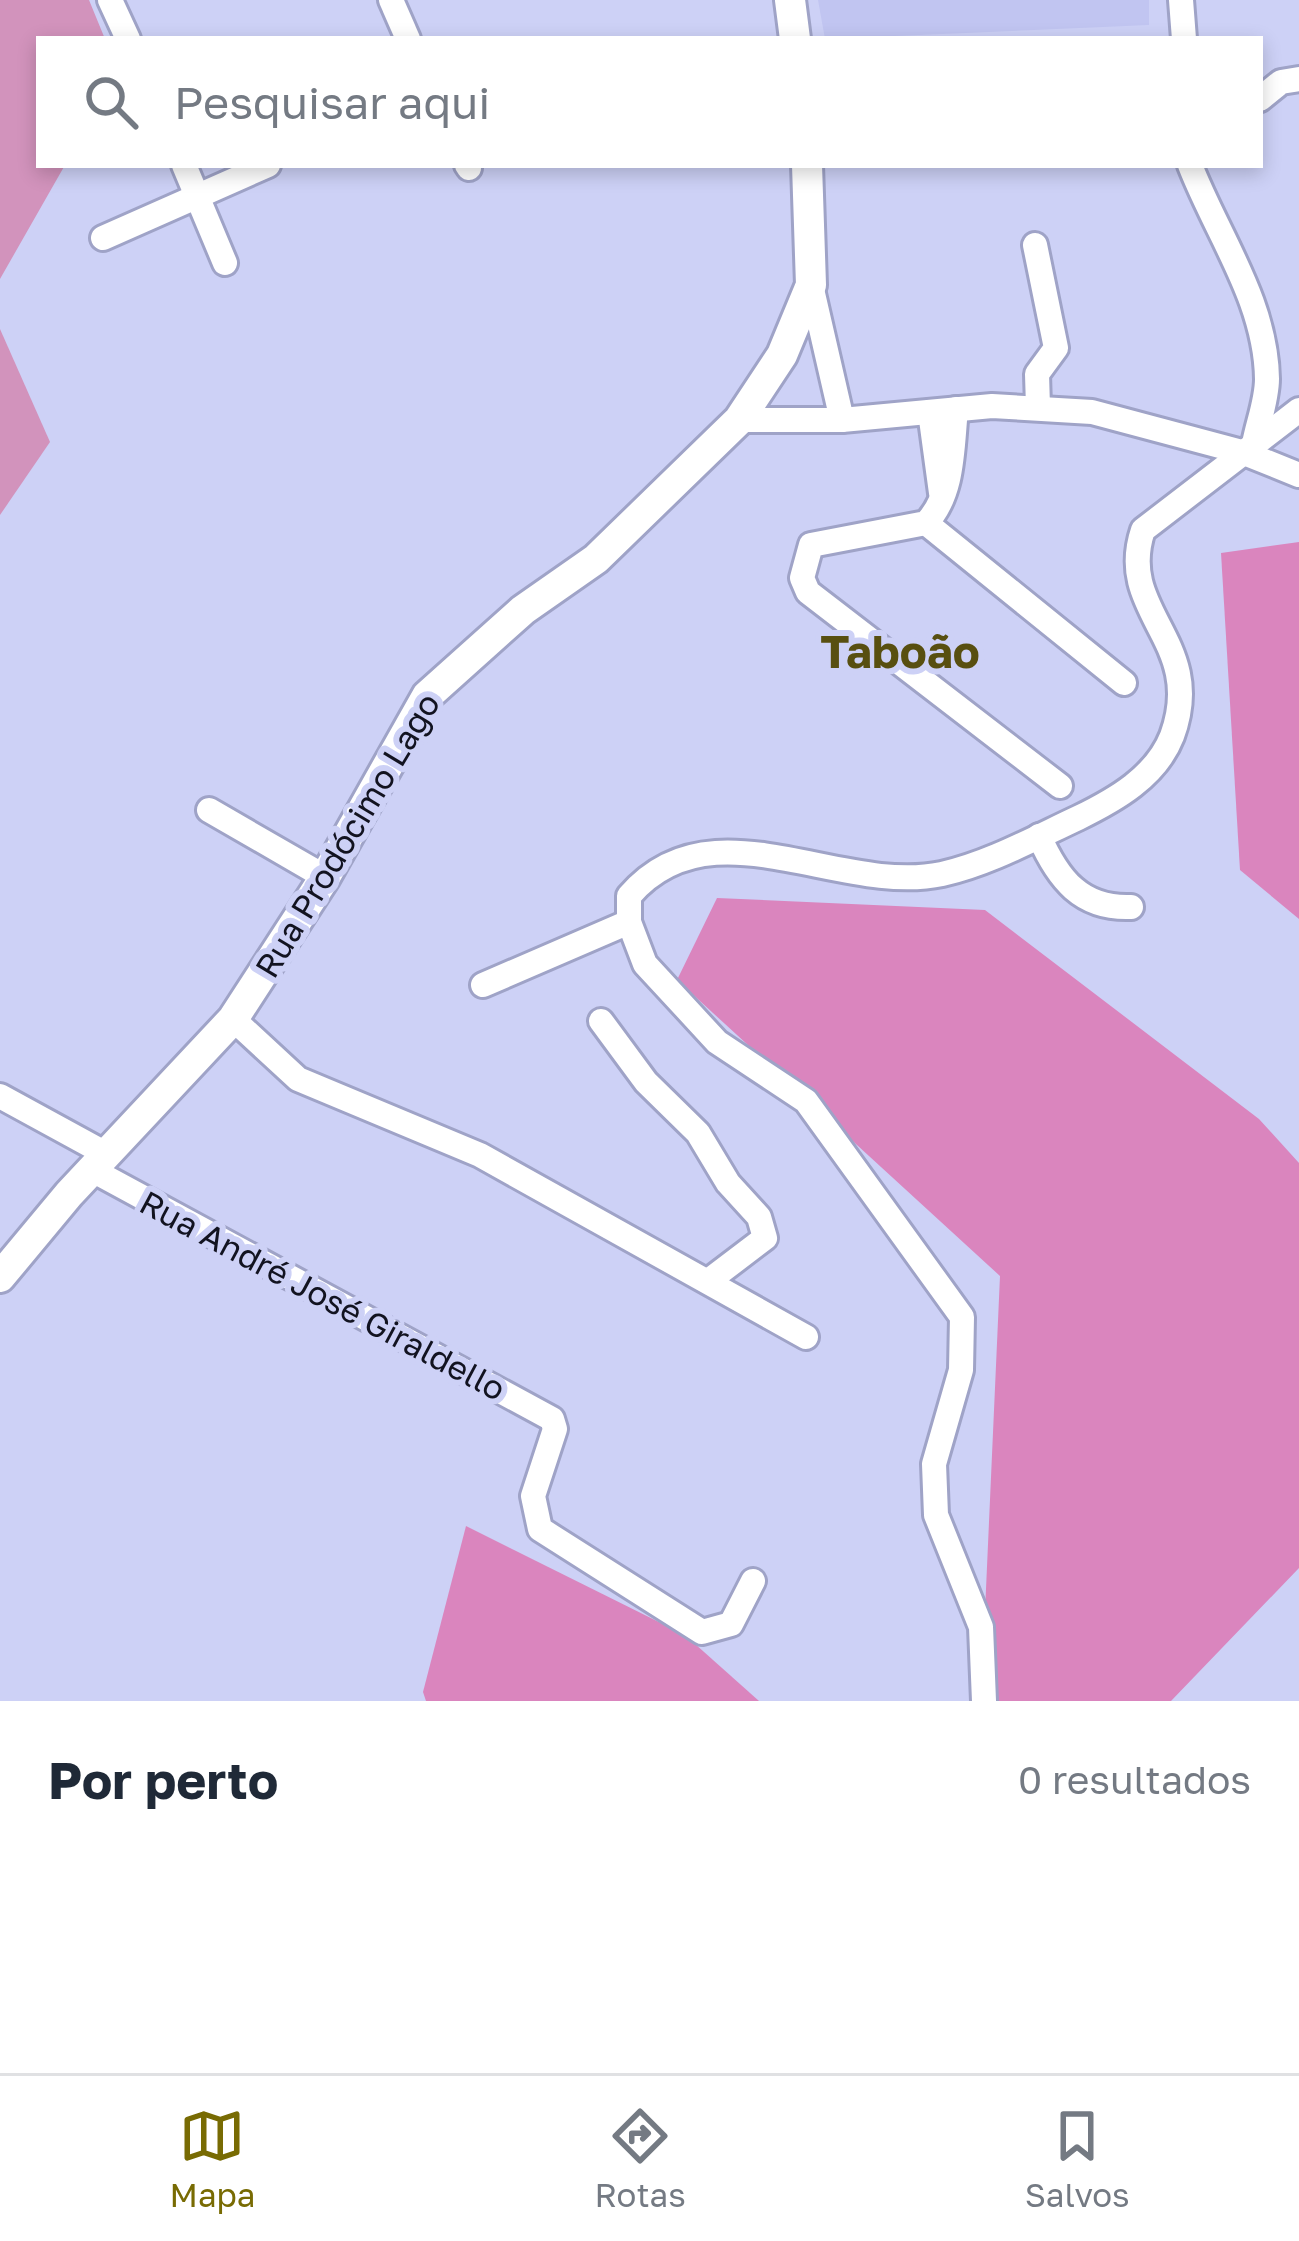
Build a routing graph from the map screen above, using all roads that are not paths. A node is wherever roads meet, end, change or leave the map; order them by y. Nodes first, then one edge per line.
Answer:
1 (110, 0) edge
2 (391, 0) edge
3 (790, 0) edge
4 (1181, 0) edge
5 (127, 36) edge
6 (406, 36) edge
7 (795, 36) edge
8 (1184, 36) edge
9 (1299, 79) edge
10 (1263, 97) edge
11 (185, 168) edge
12 (261, 168) edge
13 (807, 168) edge
14 (1191, 168) edge
15 (197, 196) junction
16 (103, 238) dead end
17 (1035, 245) dead end
18 (225, 263) dead end
19 (812, 285) junction
20 (1038, 407) junction
21 (956, 409) junction
22 (1299, 410) edge
23 (930, 412) junction
24 (739, 420) junction
25 (842, 420) junction
26 (1248, 448) junction
27 (943, 458) junction
28 (1299, 475) edge
29 (926, 523) junction
30 (1124, 683) dead end
31 (1060, 786) dead end
32 (209, 810) dead end
33 (1039, 836) junction
34 (325, 878) junction
35 (1131, 907) dead end
36 (629, 922) junction
37 (483, 985) dead end
38 (233, 1019) junction
39 (601, 1021) dead end
40 (0, 1096) edge
41 (101, 1163) junction
42 (0, 1276) edge
43 (711, 1279) junction
44 (806, 1337) dead end
45 (753, 1581) dead end
46 (984, 1701) edge

1 - 5 street
2 - 6 street
3 - 7 main road
4 - 8 street
9 - 10 street
11 - 15 street
12 - 15 street
13 - 19 main road, Rua Prodócimo Lago
14 - 26 street
15 - 16 street
15 - 18 street
17 - 20 street
19 - 24 main road, Rua Prodócimo Lago
19 - 25 street
20 - 21 street
20 - 26 street
21 - 23 street
21 - 27 street
22 - 26 street
23 - 25 street
23 - 27 street
24 - 25 street
24 - 34 main road, Rua Prodócimo Lago
26 - 28 street
26 - 33 street
27 - 29 street
29 - 30 street
29 - 31 street
32 - 34 street
33 - 35 street
33 - 36 street
34 - 38 main road, Rua Prodócimo Lago
36 - 37 street
36 - 46 street
38 - 41 main road, Rua Prodócimo Lago
38 - 43 street
39 - 43 street
40 - 41 street, Rua André José Giraldello
41 - 42 main road, Rua Prodócimo Lago
41 - 45 street, Rua André José Giraldello
43 - 44 street

